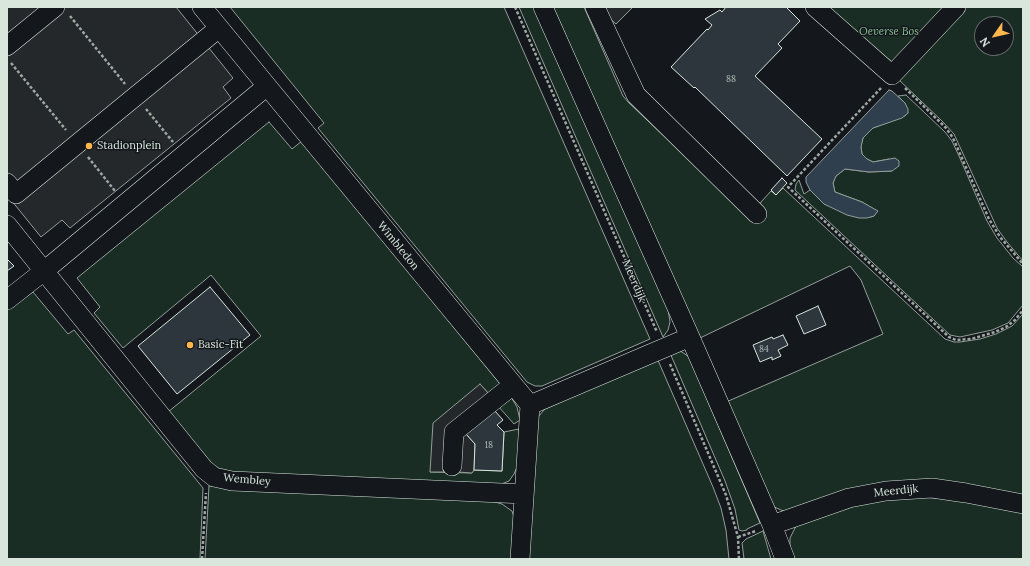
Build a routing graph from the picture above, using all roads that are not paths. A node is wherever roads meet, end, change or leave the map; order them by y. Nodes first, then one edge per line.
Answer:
1 (55, 7) edge
2 (202, 7) edge
3 (544, 7) edge
4 (816, 7) edge
5 (956, 7) edge
6 (598, 8) edge
7 (219, 28) junction
8 (7, 46) edge
9 (267, 86) junction
10 (7, 183) edge
11 (757, 214) dead end
12 (7, 224) edge
13 (44, 271) junction
14 (7, 300) edge
15 (690, 338) junction
16 (513, 385) junction
17 (530, 406) junction
18 (452, 466) dead end
19 (524, 494) junction
20 (1023, 504) edge
21 (772, 525) junction
22 (520, 559) edge
23 (785, 559) edge

1 - 8 street
2 - 7 street
3 - 15 street
4 - 5 street
6 - 11 street
7 - 9 street
7 - 10 street
9 - 13 street
9 - 16 street, Wimbledon
12 - 13 street
13 - 14 street
13 - 19 street, Wembley
15 - 17 street
15 - 21 street
16 - 17 street, Wimbledon
16 - 18 street
17 - 19 street
19 - 22 street
20 - 21 street, Meerdijk
21 - 23 street

